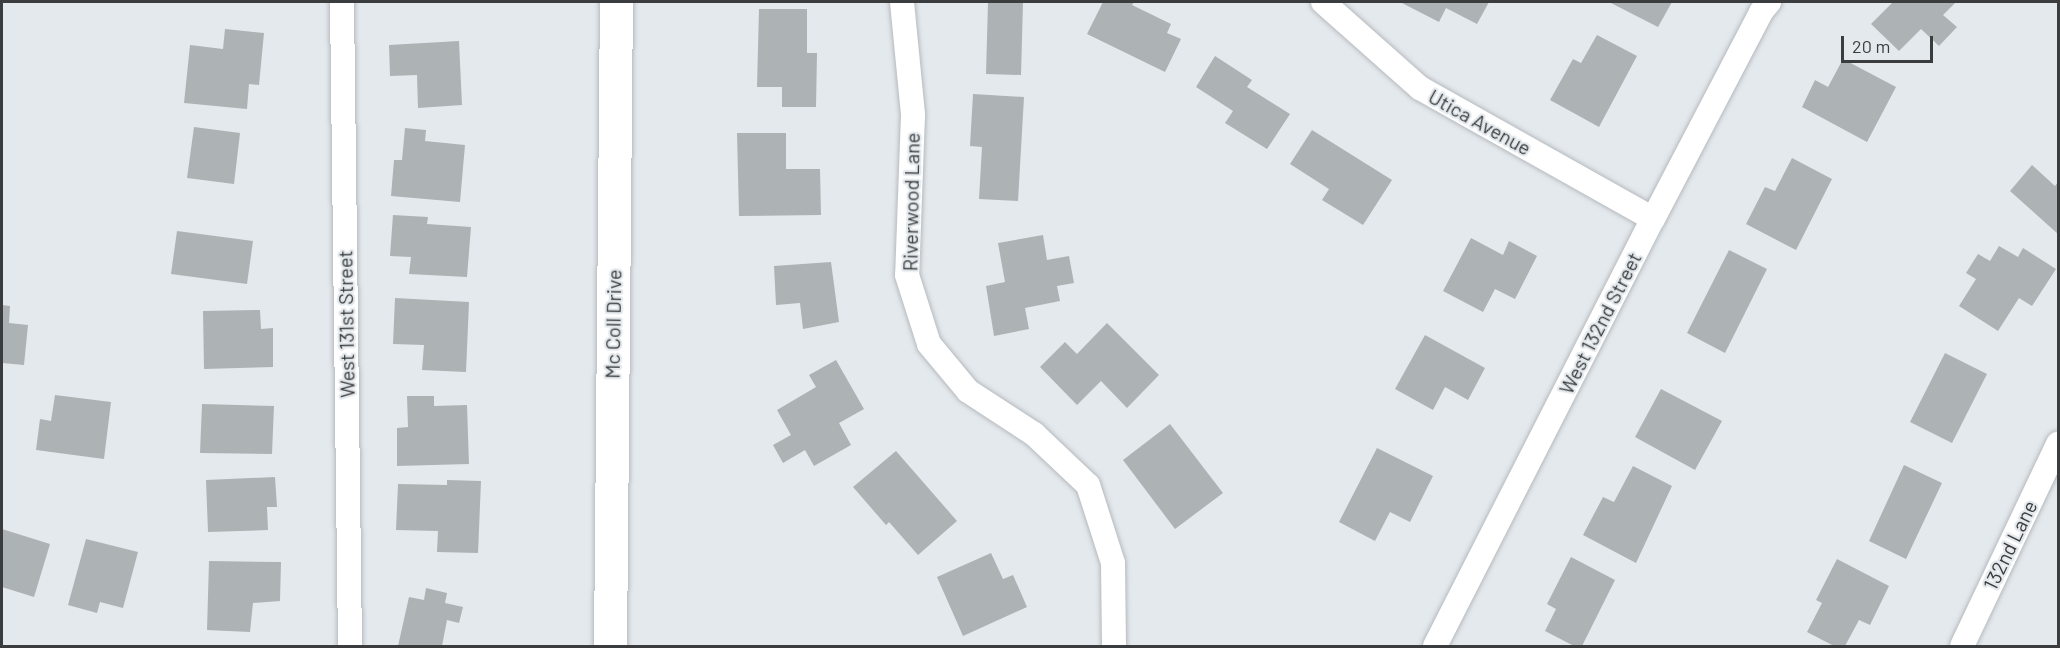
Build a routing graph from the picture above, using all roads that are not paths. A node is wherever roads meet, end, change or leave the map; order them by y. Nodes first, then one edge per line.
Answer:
1 (342, 2) edge
2 (616, 2) edge
3 (902, 2) edge
4 (1323, 2) edge
5 (1769, 2) edge
6 (1653, 219) junction
7 (2058, 444) edge
8 (350, 646) edge
9 (610, 646) edge
10 (1114, 646) edge
11 (1436, 646) edge
12 (1962, 646) edge

1 - 8 street, West 131st Street
2 - 9 main road, Mc Coll Drive
3 - 10 street, Riverwood Lane
4 - 6 street, Utica Avenue
5 - 6 street, West 132nd Street
6 - 11 street, West 132nd Street
7 - 12 street, 132nd Lane

